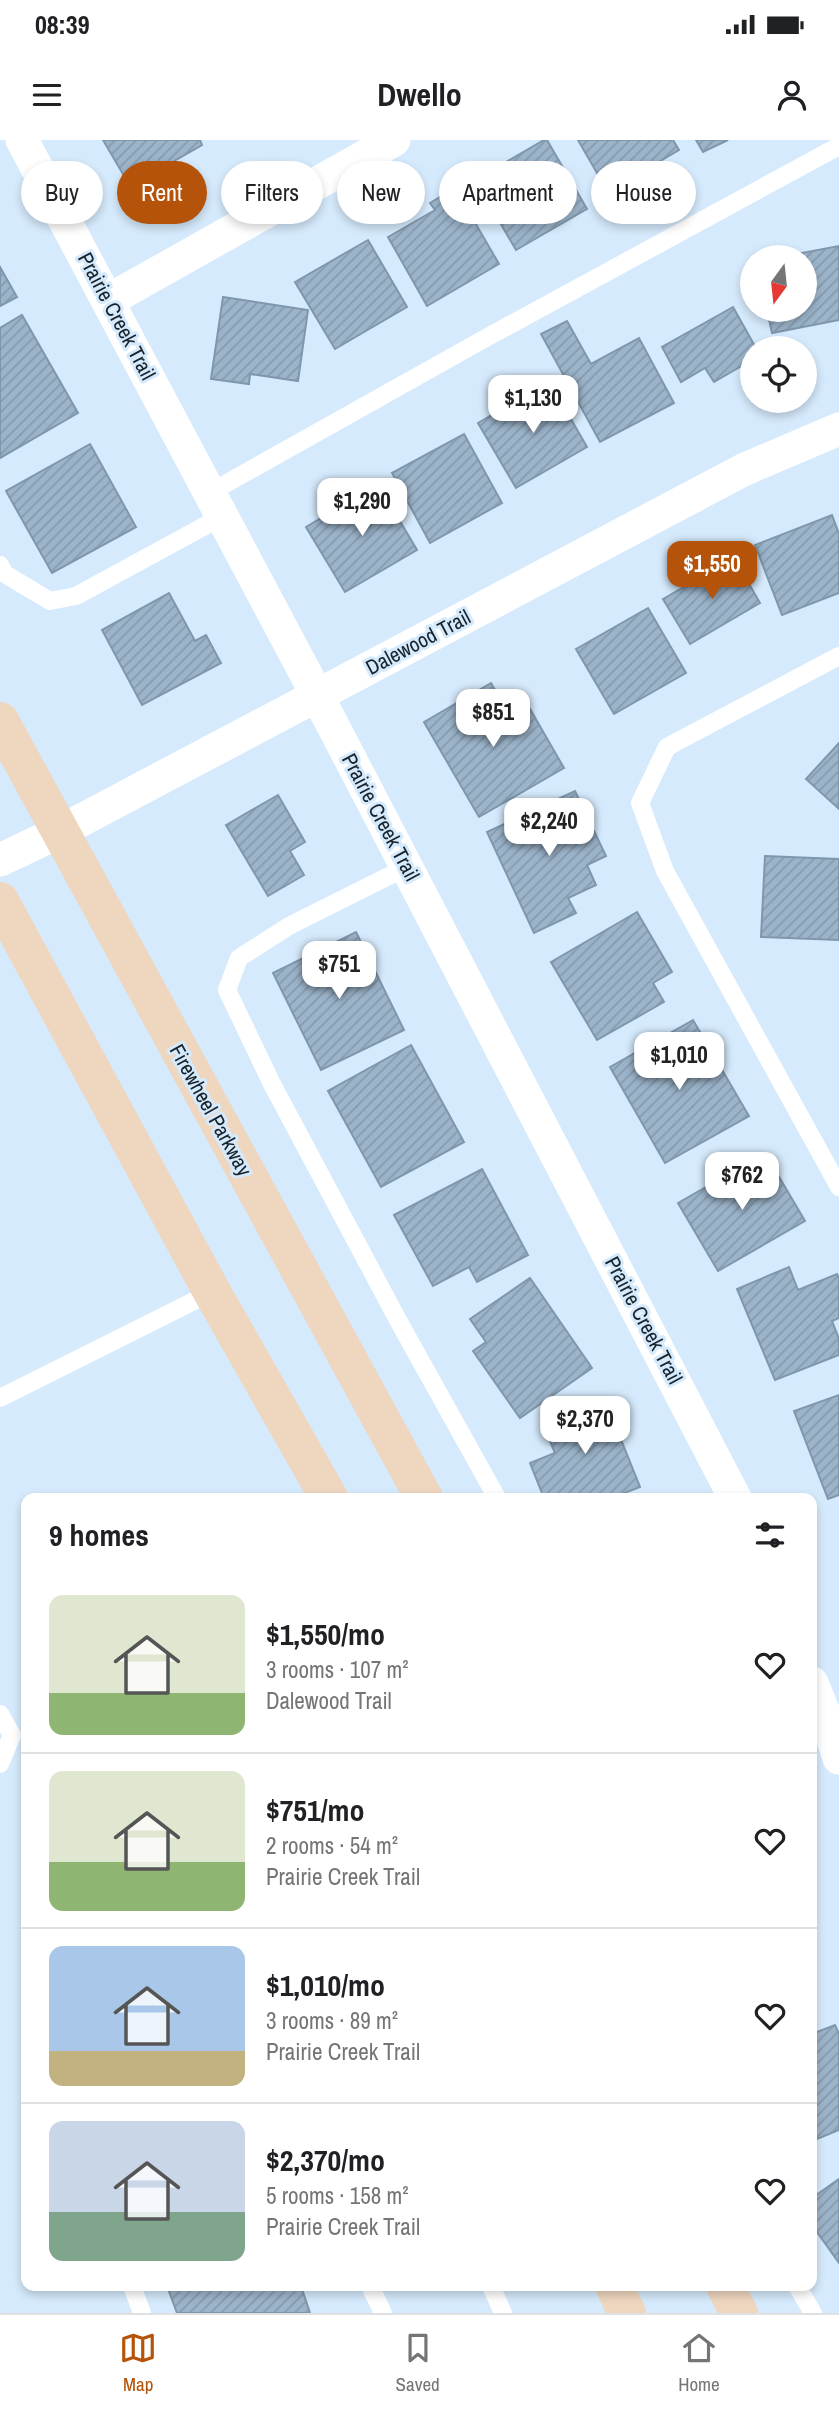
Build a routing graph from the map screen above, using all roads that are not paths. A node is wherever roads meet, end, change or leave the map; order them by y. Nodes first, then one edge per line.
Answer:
1 (22, 140) edge
2 (394, 140) edge
3 (839, 146) edge
4 (109, 300) junction
5 (839, 429) edge
6 (217, 504) junction
7 (0, 565) edge
8 (839, 656) edge
9 (317, 695) junction
10 (0, 721) edge
11 (59, 832) junction
12 (0, 860) edge
13 (407, 867) junction
14 (0, 901) edge
15 (839, 1187) edge
16 (212, 1292) junction
17 (0, 1398) edge
18 (326, 1493) edge
19 (421, 1493) edge
20 (494, 1493) edge
21 (732, 1493) edge
22 (817, 1695) edge
23 (0, 1714) edge
24 (839, 1758) edge
25 (0, 1764) edge
26 (134, 2291) edge
27 (372, 2291) edge
28 (493, 2291) edge
29 (616, 2291) edge
30 (728, 2291) edge
31 (800, 2291) edge
32 (142, 2313) edge
33 (383, 2313) edge
34 (503, 2313) edge
35 (627, 2313) edge
36 (739, 2313) edge
37 (813, 2313) edge

1 - 4 street, Prairie Creek Trail
2 - 4 street
3 - 6 lane
4 - 6 street, Prairie Creek Trail
5 - 9 street, Dalewood Trail
6 - 7 lane
6 - 9 street, Prairie Creek Trail
8 - 15 lane
9 - 11 street, Dalewood Trail
9 - 13 street, Prairie Creek Trail
10 - 11 main road, Firewheel Parkway
11 - 12 street, Dalewood Trail
11 - 19 main road, Firewheel Parkway
13 - 20 lane
13 - 21 street, Prairie Creek Trail
14 - 16 main road
16 - 17 lane
16 - 18 main road
22 - 24 street
23 - 25 lane
26 - 32 lane
27 - 33 lane
28 - 34 lane
29 - 35 main road
30 - 36 main road
31 - 37 lane

